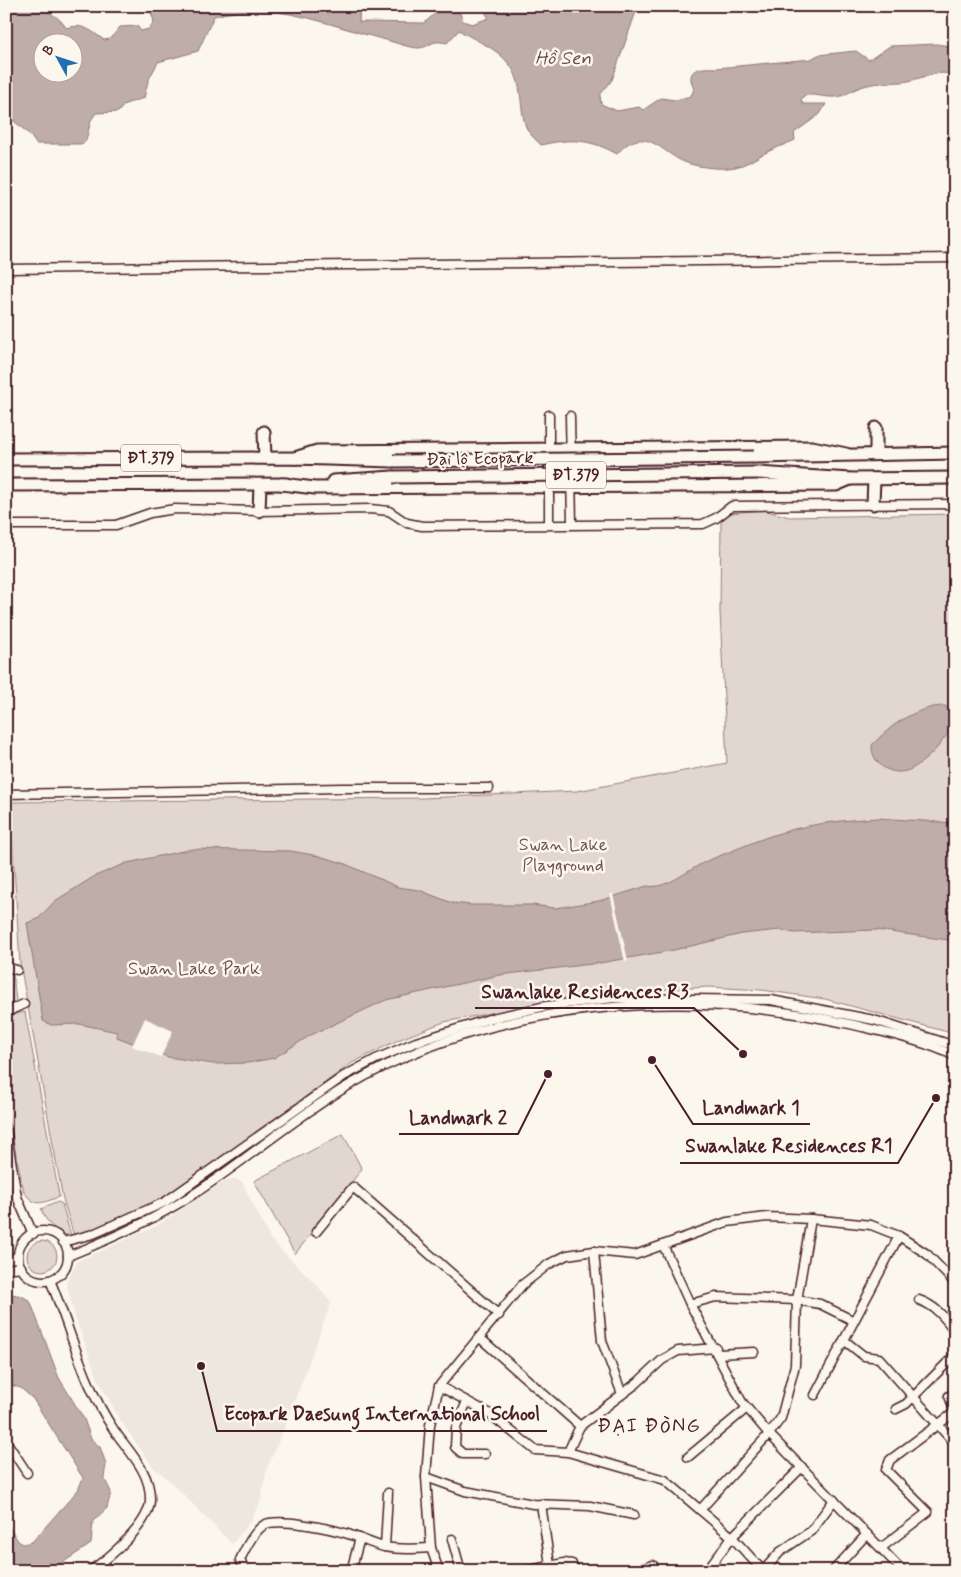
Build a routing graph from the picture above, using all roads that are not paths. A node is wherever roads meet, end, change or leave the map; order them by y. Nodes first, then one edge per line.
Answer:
1 (955, 258) edge
2 (6, 269) edge
3 (549, 415) dead end
4 (570, 416) dead end
5 (876, 428) dead end
6 (264, 432) dead end
7 (549, 449) junction
8 (570, 449) junction
9 (955, 453) edge
10 (846, 454) junction
11 (876, 454) junction
12 (265, 458) junction
13 (295, 458) junction
14 (6, 459) edge
15 (955, 478) edge
16 (850, 479) junction
17 (874, 479) junction
18 (260, 484) junction
19 (282, 484) junction
20 (6, 485) edge
21 (549, 486) junction
22 (571, 486) junction
23 (873, 504) junction
24 (955, 504) edge
25 (259, 511) junction
26 (549, 524) junction
27 (572, 524) junction
28 (6, 525) edge
29 (489, 788) dead end
30 (6, 794) edge
31 (6, 966) edge
32 (17, 970) dead end
33 (634, 997) junction
34 (24, 1004) dead end
35 (633, 1006) junction
36 (6, 1014) edge
37 (860, 1018) junction
38 (858, 1026) junction
39 (416, 1042) junction
40 (955, 1046) edge
41 (419, 1051) junction
42 (955, 1056) edge
43 (286, 1121) junction
44 (6, 1129) edge
45 (164, 1202) junction
46 (168, 1210) junction
47 (811, 1219) junction
48 (316, 1232) dead end
49 (33, 1234) junction
50 (899, 1236) junction
51 (63, 1242) junction
52 (664, 1246) junction
53 (594, 1251) junction
54 (68, 1256) junction
55 (18, 1258) junction
56 (6, 1260) edge
57 (21, 1267) junction
58 (6, 1269) edge
59 (50, 1280) junction
60 (955, 1283) edge
61 (798, 1300) junction
62 (919, 1300) dead end
63 (690, 1304) junction
64 (499, 1314) junction
65 (854, 1321) junction
66 (955, 1331) edge
67 (480, 1338) junction
68 (844, 1340) junction
69 (717, 1351) junction
70 (754, 1352) dead end
71 (955, 1355) edge
72 (439, 1386) junction
73 (955, 1393) edge
74 (622, 1394) junction
75 (815, 1395) dead end
76 (913, 1397) junction
77 (467, 1401) junction
78 (747, 1408) junction
79 (896, 1409) dead end
80 (955, 1412) edge
81 (935, 1424) junction
82 (580, 1426) junction
83 (769, 1434) junction
84 (6, 1441) edge
85 (955, 1444) edge
86 (568, 1452) junction
87 (485, 1454) dead end
88 (688, 1457) dead end
89 (802, 1467) junction
90 (27, 1473) dead end
91 (426, 1477) junction
92 (388, 1493) dead end
93 (834, 1500) junction
94 (542, 1504) junction
95 (700, 1510) junction
96 (634, 1515) dead end
97 (867, 1534) junction
98 (732, 1537) junction
99 (360, 1538) junction
100 (452, 1539) dead end
101 (385, 1547) junction
102 (430, 1548) junction
103 (882, 1548) junction
104 (550, 1565) junction
105 (653, 1565) dead end
106 (90, 1571) edge
107 (245, 1571) edge
108 (351, 1571) edge
109 (439, 1571) edge
110 (461, 1571) edge
111 (525, 1571) edge
112 (575, 1571) edge
113 (637, 1571) edge
114 (706, 1571) edge
115 (763, 1571) edge
116 (833, 1571) edge
117 (903, 1571) edge

1 - 2 street
3 - 7 street
4 - 8 street
5 - 11 highway
6 - 12 highway
7 - 8 highway
7 - 13 highway
7 - 21 street
8 - 10 highway
8 - 22 street
9 - 11 highway, Đại lộ Ecopark / ĐT.379
10 - 11 highway, Đại lộ Ecopark / ĐT.379
10 - 13 highway, Đại lộ Ecopark / ĐT.379, bridge
12 - 13 highway, Đại lộ Ecopark / ĐT.379
12 - 14 highway, Đại lộ Ecopark / ĐT.379
15 - 17 highway, Đại lộ Ecopark / ĐT.379
16 - 17 highway, Đại lộ Ecopark / ĐT.379
16 - 19 highway, Đại lộ Ecopark / ĐT.379, bridge
16 - 22 highway
17 - 23 highway
18 - 19 highway, Đại lộ Ecopark / ĐT.379
18 - 20 highway, Đại lộ Ecopark / ĐT.379
18 - 25 highway
19 - 21 highway
21 - 22 highway
21 - 26 street
22 - 27 street
23 - 24 street
23 - 27 street
25 - 26 street
25 - 28 street
26 - 27 street
29 - 30 street
31 - 32 street
33 - 35 street
33 - 37 street
33 - 39 street
34 - 36 street
35 - 38 street
35 - 41 street
37 - 38 street
37 - 40 street
38 - 42 street
39 - 41 street
39 - 43 street
41 - 43 street
43 - 45 street
43 - 46 street
44 - 49 street
45 - 46 street
45 - 51 street
46 - 54 street
47 - 50 street
47 - 52 street
47 - 61 street
48 - 64 street
49 - 51 street
49 - 55 street
50 - 60 street
50 - 65 street
51 - 54 street
52 - 53 street
52 - 63 street
53 - 64 street
53 - 74 street
54 - 59 street
55 - 56 street
55 - 57 street
57 - 58 street
57 - 59 street
59 - 106 street
61 - 63 street
61 - 65 street
61 - 83 street
62 - 66 street
63 - 69 street
64 - 67 street
65 - 68 street
67 - 72 street
67 - 82 street
68 - 75 street
68 - 76 street
69 - 70 street
69 - 74 street
69 - 78 street
71 - 76 street
72 - 77 street
72 - 91 street
73 - 80 street
74 - 82 street
76 - 79 street
76 - 81 street
77 - 86 street
77 - 87 street
78 - 83 street
78 - 88 street
80 - 81 street
81 - 85 street
81 - 103 street
82 - 86 street
83 - 89 street
83 - 95 street
84 - 90 street
86 - 95 street
89 - 93 street
89 - 98 street
91 - 94 street
91 - 102 street
92 - 101 street
93 - 97 street
93 - 115 street
94 - 96 street
94 - 104 street
95 - 98 street
97 - 103 street
97 - 116 street
98 - 114 street
98 - 115 street
99 - 101 street
99 - 107 street
99 - 108 street
100 - 110 street
101 - 102 street
102 - 109 street
103 - 117 street
104 - 111 street
104 - 112 street
105 - 113 street

